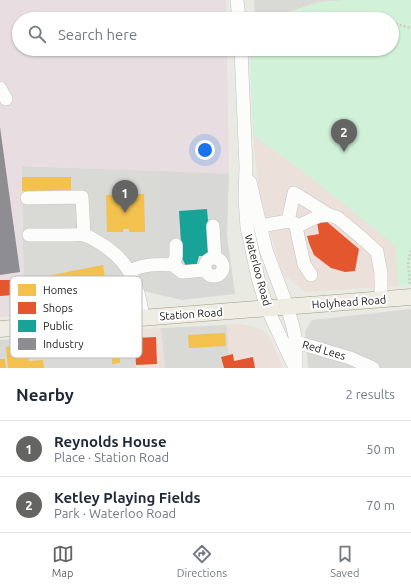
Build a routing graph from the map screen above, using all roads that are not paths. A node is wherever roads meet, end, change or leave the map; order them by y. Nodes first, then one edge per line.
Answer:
1 (237, 0) edge
2 (238, 12) edge
3 (240, 56) edge
4 (246, 167) junction
5 (26, 198) dead end
6 (329, 215) junction
7 (292, 224) junction
8 (213, 226) dead end
9 (261, 226) junction
10 (29, 235) dead end
11 (84, 235) junction
12 (176, 246) dead end
13 (166, 264) junction
14 (130, 271) junction
15 (311, 275) dead end
16 (132, 276) edge
17 (411, 298) edge
18 (381, 300) junction
19 (287, 306) junction
20 (267, 308) junction
21 (142, 311) edge
22 (143, 318) joint
23 (10, 328) edge
24 (0, 329) edge
25 (296, 342) junction
26 (295, 368) edge
27 (373, 368) edge

1 - 2 street
3 - 4 street, Waterloo Road
4 - 9 street, Waterloo Road
4 - 20 street, Waterloo Road
5 - 11 street
6 - 7 street
6 - 7 street
6 - 18 street
7 - 9 street
7 - 15 street
8 - 13 street
9 - 19 street, Waterloo Road
10 - 11 street
11 - 14 street
12 - 13 street
13 - 14 street
14 - 16 street
17 - 18 main road, Holyhead Road
18 - 19 main road, Holyhead Road
19 - 20 main road, Station Road
19 - 25 street, Waterloo Road
20 - 22 main road, Station Road
20 - 26 street, Waterloo Road
21 - 22 street
23 - 24 main road, Station Road
25 - 26 street, Waterloo Road
25 - 27 street, Red Lees

